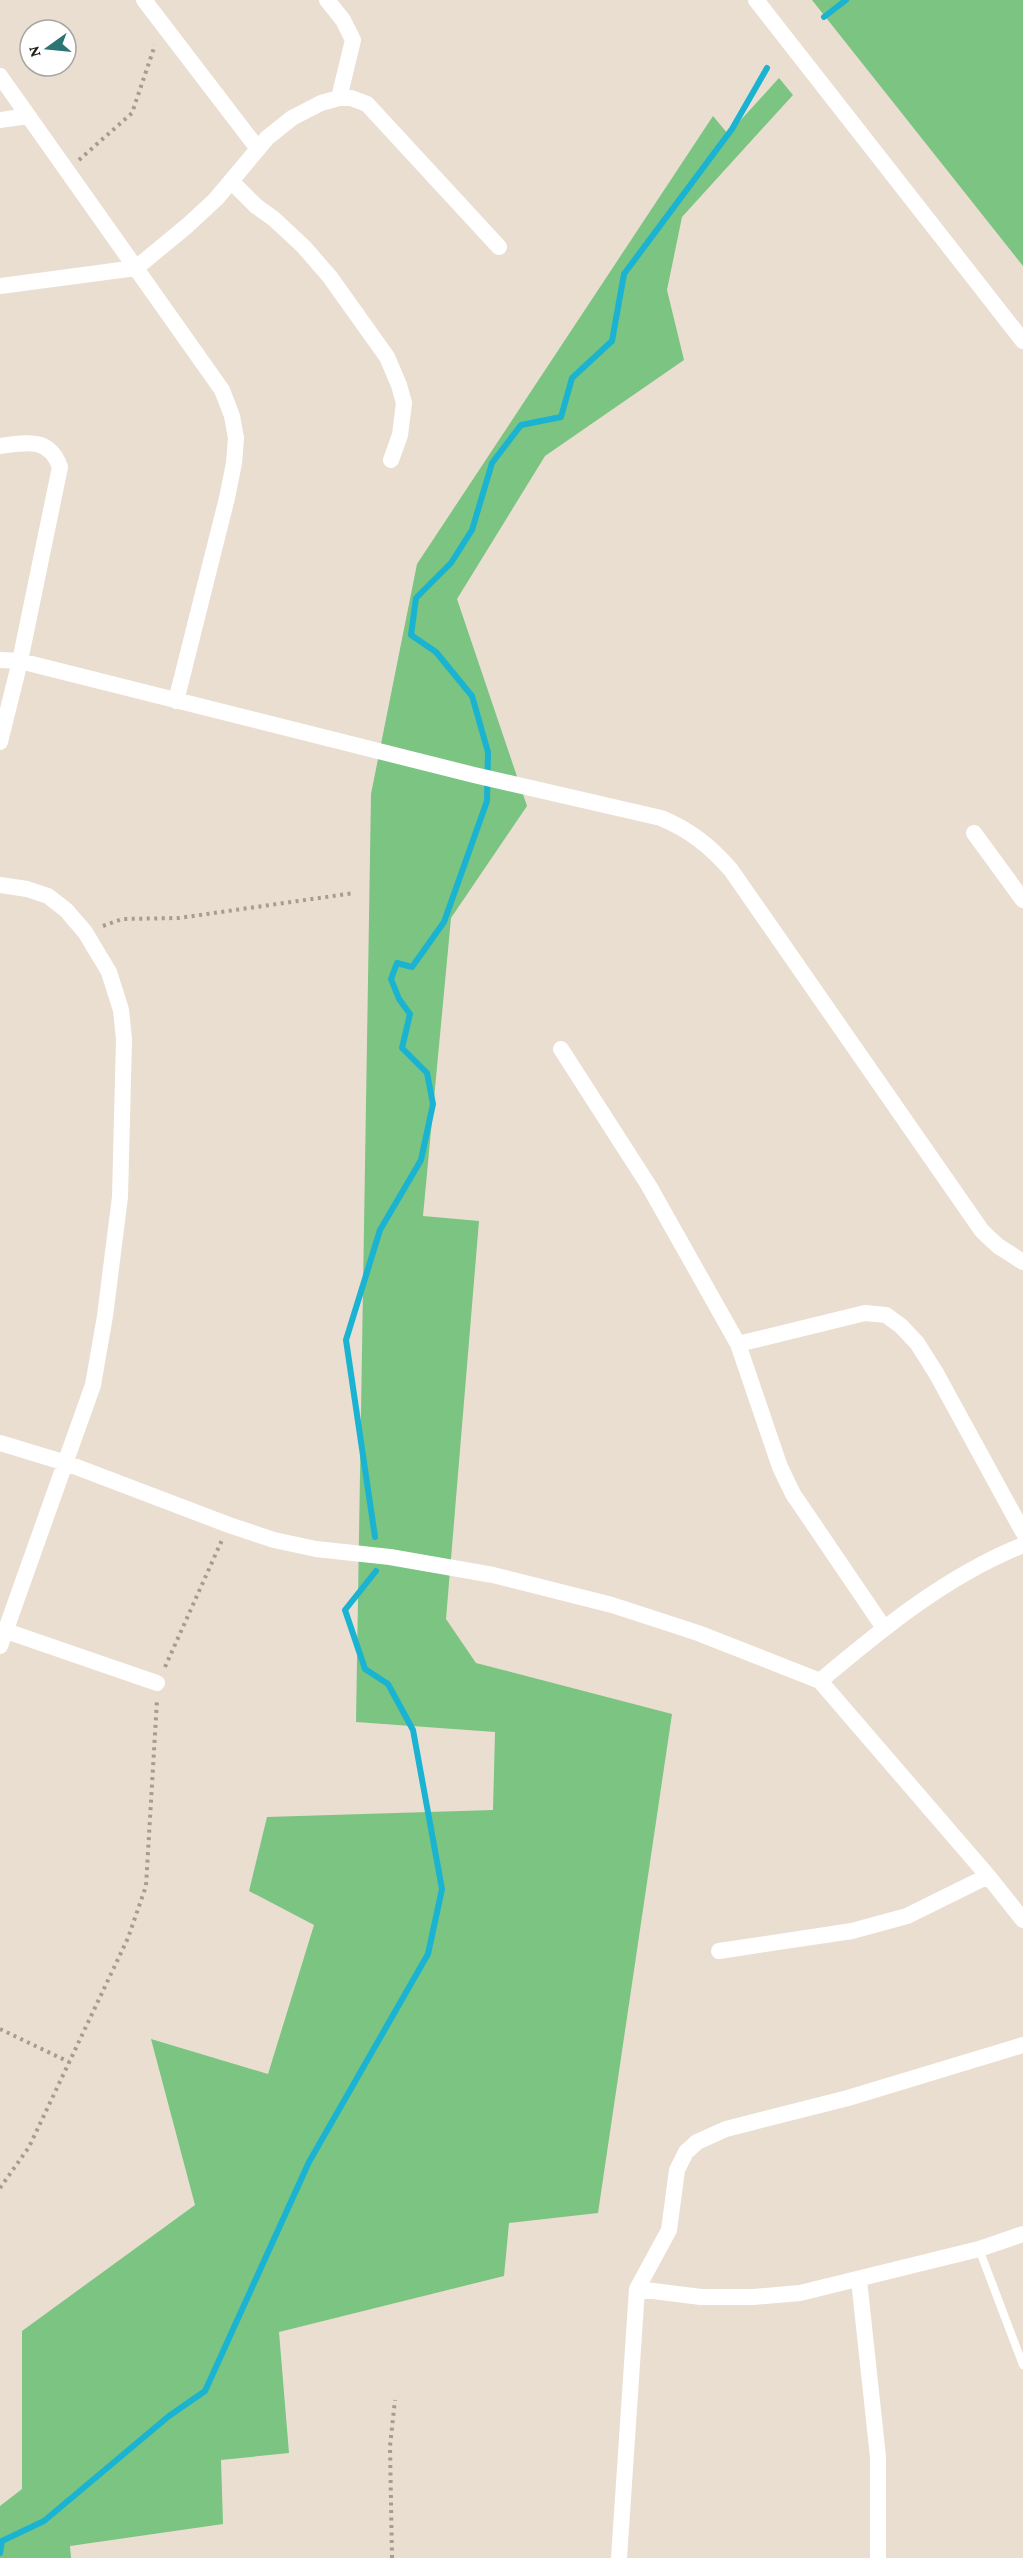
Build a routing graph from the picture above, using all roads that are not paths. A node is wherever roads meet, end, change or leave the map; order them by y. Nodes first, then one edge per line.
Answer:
1 (144, 0) edge
2 (327, 0) edge
3 (756, 0) edge
4 (0, 76) edge
5 (339, 98) junction
6 (28, 116) junction
7 (0, 120) edge
8 (258, 149) junction
9 (231, 181) junction
10 (499, 248) dead end
11 (136, 268) junction
12 (0, 286) edge
13 (1023, 340) edge
14 (0, 446) edge
15 (391, 460) dead end
16 (0, 660) edge
17 (20, 661) junction
18 (176, 701) junction
19 (0, 742) edge
20 (974, 832) dead end
21 (0, 885) edge
22 (1023, 900) edge
23 (561, 1049) dead end
24 (1023, 1262) edge
25 (738, 1344) junction
26 (0, 1443) edge
27 (66, 1463) junction
28 (1023, 1532) edge
29 (1023, 1545) edge
30 (884, 1628) junction
31 (3, 1639) edge
32 (820, 1681) junction
33 (158, 1683) road end
34 (988, 1876) junction
35 (1023, 1920) edge
36 (719, 1951) dead end
37 (1023, 2045) edge
38 (1023, 2234) edge
39 (979, 2249) junction
40 (859, 2280) junction
41 (637, 2289) junction
42 (1023, 2365) edge
43 (619, 2558) edge
44 (878, 2558) edge

1 - 8 street
2 - 5 street
3 - 13 street
4 - 6 street
5 - 8 street
5 - 10 street
6 - 7 street
6 - 11 street
8 - 9 street
9 - 11 street
9 - 15 street
11 - 12 street
11 - 18 street
14 - 17 street
16 - 17 street
17 - 18 street
17 - 19 street
18 - 24 street
20 - 22 street
21 - 27 street
23 - 25 street
25 - 28 street
25 - 30 street
26 - 27 street
27 - 31 street
27 - 32 street
29 - 30 street
30 - 32 street
31 - 33 street
32 - 34 street
34 - 35 street
34 - 36 street
37 - 41 street
38 - 39 street
39 - 40 street
39 - 42 lane
40 - 41 street
40 - 44 street
41 - 43 street

